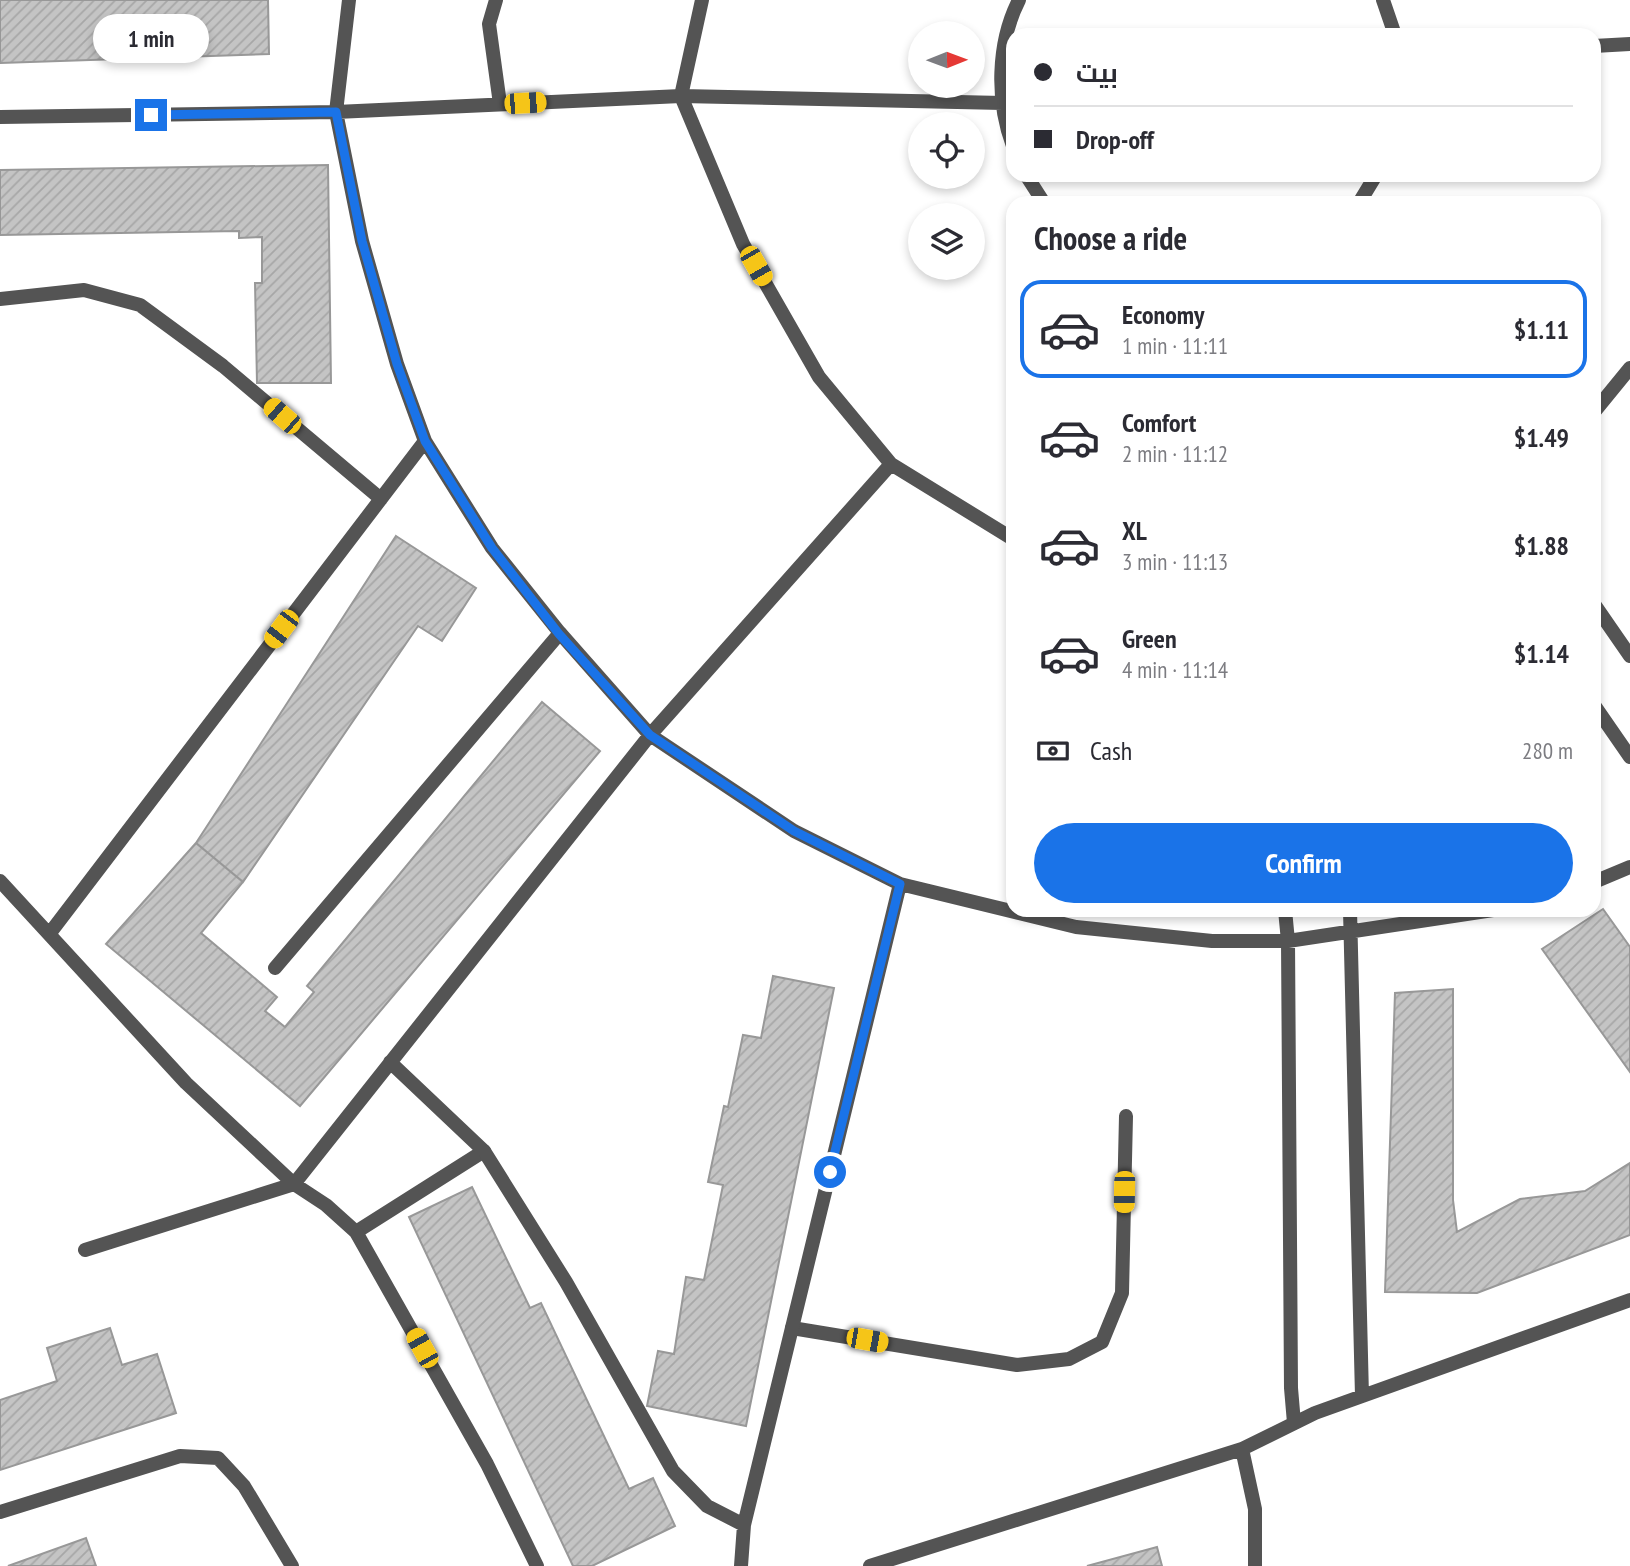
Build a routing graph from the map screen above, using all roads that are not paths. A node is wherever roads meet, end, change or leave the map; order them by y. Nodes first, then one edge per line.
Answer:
1 (349, 0) edge
2 (496, 0) edge
3 (702, 0) edge
4 (1019, 0) edge
5 (1384, 0) edge
6 (1009, 28) edge
7 (1393, 28) edge
8 (1006, 38) edge
9 (1630, 44) edge
10 (1601, 46) edge
11 (681, 96) junction
12 (1003, 103) junction
13 (500, 104) junction
14 (336, 112) junction
15 (1006, 116) edge
16 (0, 117) edge
17 (0, 299) edge
18 (1630, 368) edge
19 (1601, 403) edge
20 (425, 441) junction
21 (891, 464) junction
22 (381, 499) junction
23 (1006, 535) edge
24 (1601, 614) edge
25 (559, 634) junction
26 (1630, 656) edge
27 (1601, 715) edge
28 (650, 735) junction
29 (1630, 757) edge
30 (1630, 867) edge
31 (1601, 879) edge
32 (0, 881) edge
33 (900, 884) junction
34 (1006, 910) edge
35 (1035, 917) edge
36 (1286, 917) edge
37 (1351, 917) edge
38 (1450, 917) edge
39 (50, 933) junction
40 (1353, 933) junction
41 (1288, 941) junction
42 (275, 968) dead end
43 (390, 1062) junction
44 (1126, 1116) dead end
45 (484, 1151) junction
46 (294, 1184) junction
47 (356, 1232) junction
48 (85, 1250) dead end
49 (1630, 1300) edge
50 (792, 1328) junction
51 (1362, 1396) junction
52 (1294, 1423) junction
53 (1242, 1449) junction
54 (0, 1512) edge
55 (744, 1525) junction
56 (292, 1566) edge
57 (537, 1566) edge
58 (741, 1566) edge
59 (870, 1566) edge
60 (1255, 1566) edge

1 - 14 street
2 - 13 street
3 - 11 street
4 - 6 street
5 - 7 street
8 - 12 street
9 - 10 street
11 - 12 street
11 - 13 street
11 - 21 street
12 - 15 street
13 - 14 street
14 - 16 street
14 - 20 street
17 - 22 street
18 - 19 street
20 - 22 street
20 - 25 street
21 - 23 street
21 - 28 street
22 - 39 street
24 - 26 street
25 - 28 street
25 - 42 street
27 - 29 street
28 - 33 street
28 - 43 street
30 - 31 street
32 - 39 street
33 - 34 street
33 - 50 street
35 - 41 street
36 - 41 street
37 - 40 street
38 - 40 street
39 - 46 street
40 - 41 street
40 - 51 street
41 - 52 street
43 - 45 street
43 - 46 street
44 - 50 street
45 - 47 street
45 - 55 street
46 - 47 street
46 - 48 street
47 - 57 street
49 - 51 street
50 - 55 street
51 - 52 street
52 - 53 street
53 - 59 street
53 - 60 street
54 - 56 street
55 - 58 street

